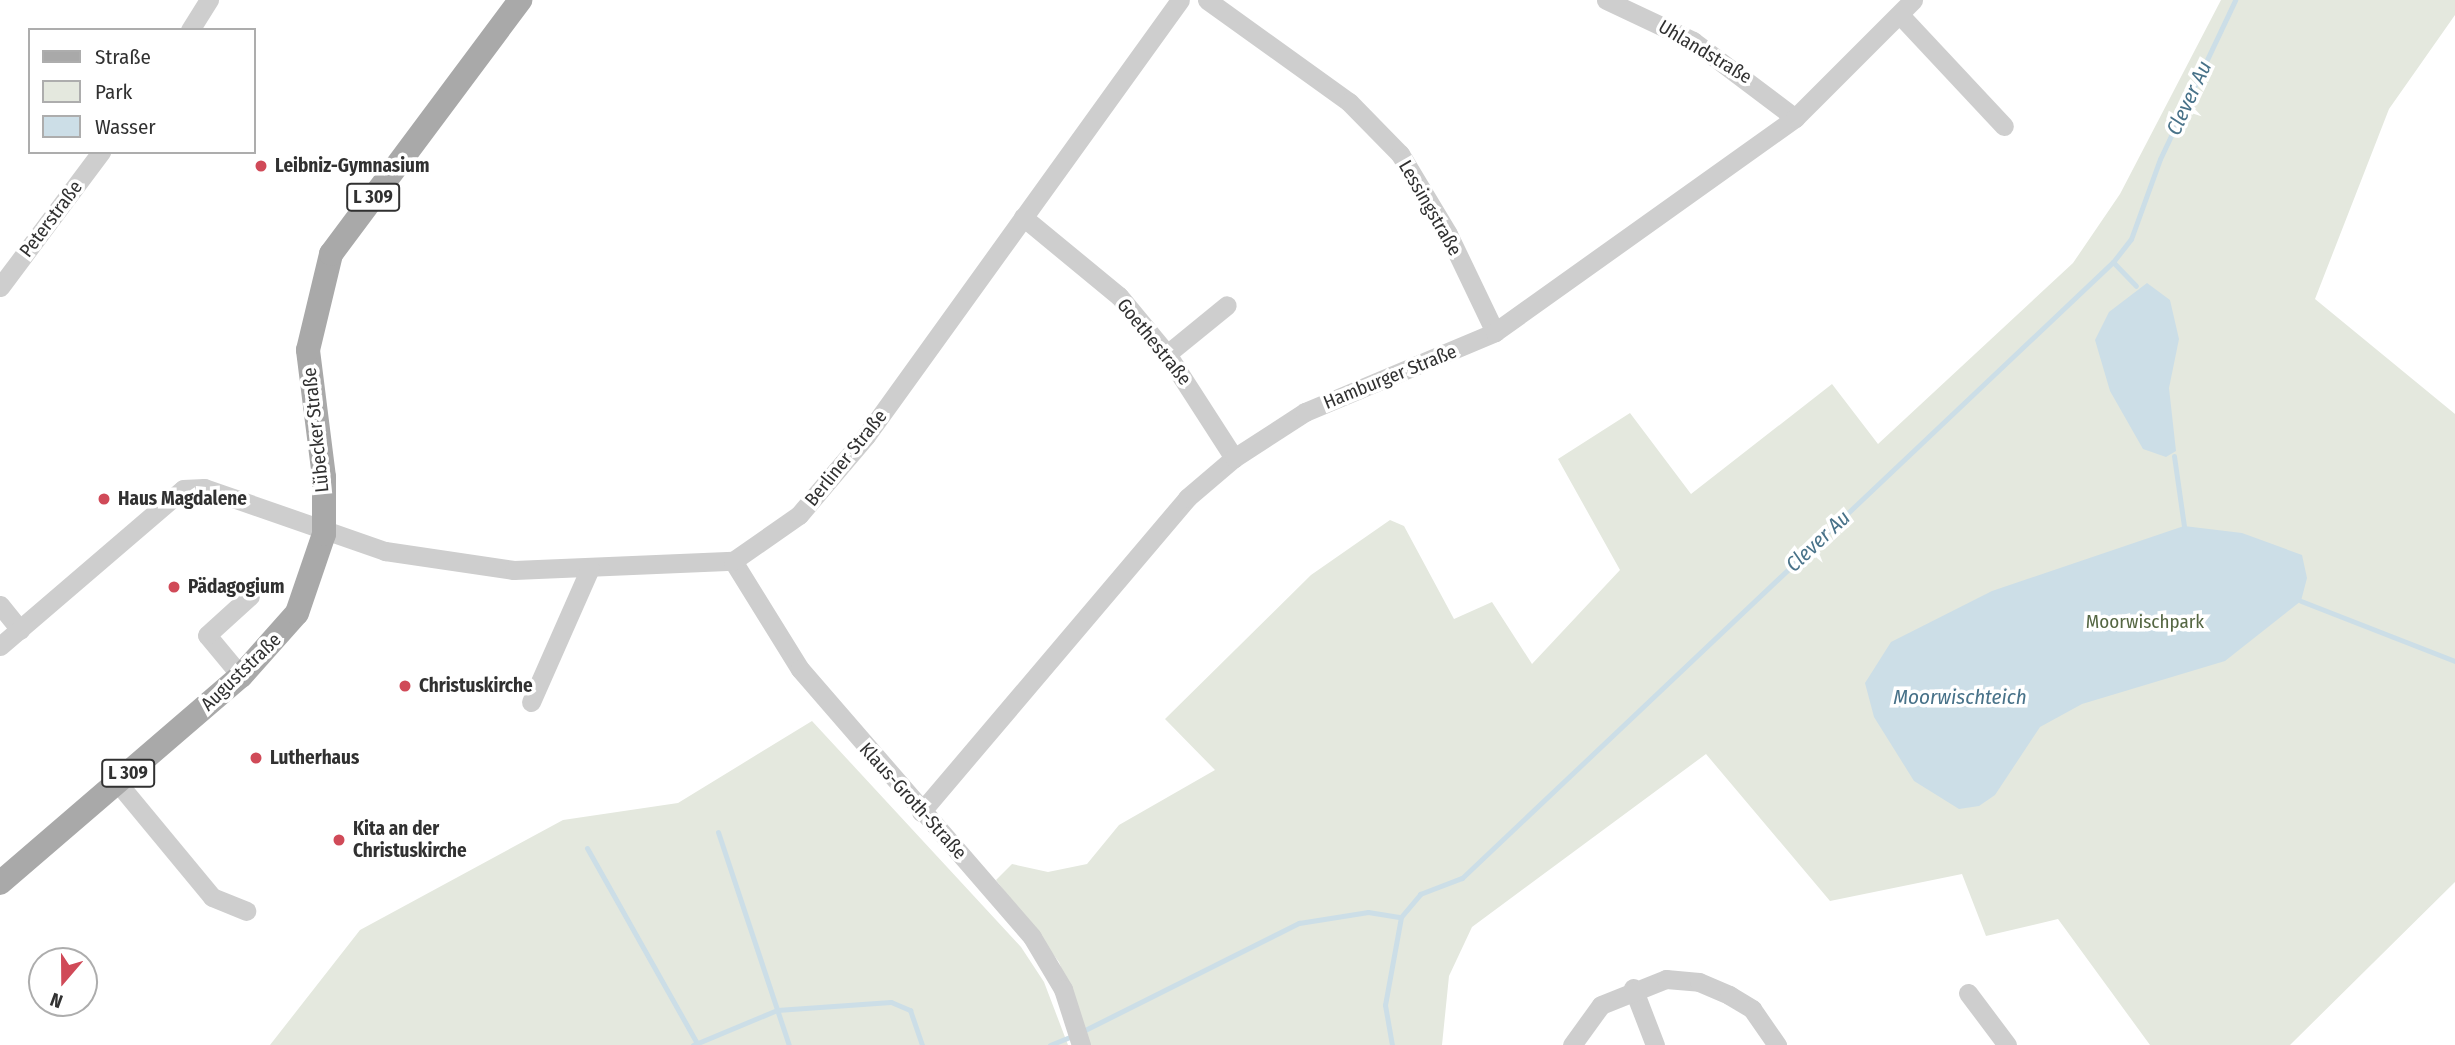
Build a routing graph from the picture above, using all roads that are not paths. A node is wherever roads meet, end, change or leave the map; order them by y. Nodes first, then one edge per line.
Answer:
1 (209, 0) edge
2 (520, 0) edge
3 (1181, 0) edge
4 (1207, 0) edge
5 (1606, 0) edge
6 (1913, 0) edge
7 (1900, 15) junction
8 (191, 28) edge
9 (1795, 118) junction
10 (2004, 126) dead end
11 (100, 154) edge
12 (1023, 217) junction
13 (0, 287) edge
14 (1227, 305) dead end
15 (1495, 332) junction
16 (1167, 354) junction
17 (1234, 458) junction
18 (324, 534) junction
19 (733, 561) junction
20 (590, 568) junction
21 (250, 596) dead end
22 (0, 605) edge
23 (20, 630) junction
24 (0, 646) edge
25 (240, 676) junction
26 (531, 702) dead end
27 (117, 782) junction
28 (921, 812) junction
29 (0, 883) edge
30 (246, 911) dead end
31 (1633, 988) junction
32 (1968, 993) dead end
33 (1082, 1045) edge
34 (1572, 1045) edge
35 (1655, 1045) edge
36 (1777, 1045) edge
37 (2007, 1045) edge

1 - 8 street
2 - 18 main road, Lübecker Straße / L 309
3 - 12 street, Berliner Straße
4 - 15 street, Lessingstraße
5 - 9 street, Uhlandstraße
6 - 7 street, Hamburger Straße
7 - 9 street, Hamburger Straße
7 - 10 street
9 - 15 street, Hamburger Straße
11 - 13 street, Peterstraße
12 - 16 street, Goethestraße
12 - 19 street, Berliner Straße
14 - 16 street
15 - 17 street, Hamburger Straße
16 - 17 street, Goethestraße
17 - 28 street, Hamburger Straße
18 - 20 street
18 - 23 street
18 - 25 main road, Auguststraße / L 309
19 - 20 street
19 - 28 street, Klaus-Groth-Straße
20 - 26 street
21 - 25 street
22 - 23 street
23 - 24 street
25 - 27 main road, Auguststraße / L 309
27 - 29 main road, Auguststraße / L 309
27 - 30 street
28 - 33 street, Klaus-Groth-Straße
31 - 34 street
31 - 35 street
31 - 36 street
32 - 37 street

